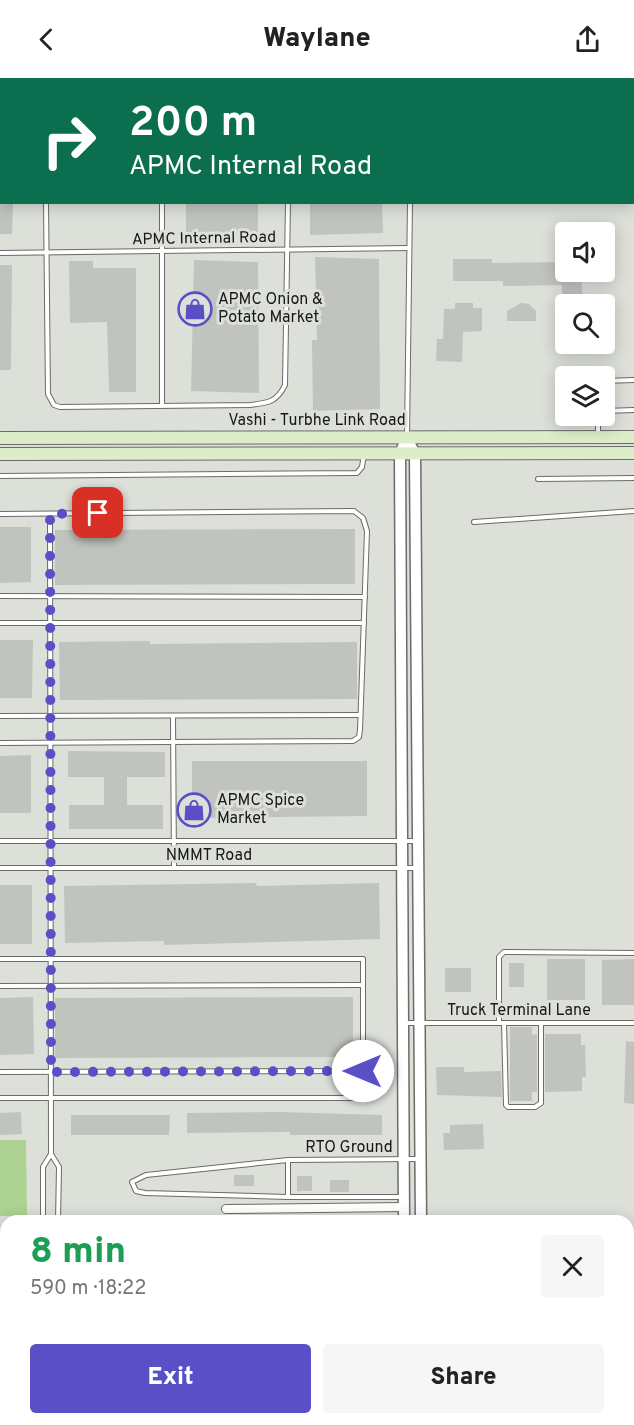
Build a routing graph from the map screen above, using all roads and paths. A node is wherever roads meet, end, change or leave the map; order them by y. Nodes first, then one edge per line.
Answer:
1 (46, 204) edge
2 (162, 204) edge
3 (288, 204) edge
4 (410, 204) edge
5 (409, 248) junction
6 (288, 250) junction
7 (161, 251) junction
8 (0, 253) edge
9 (47, 253) junction
10 (634, 380) edge
11 (615, 381) edge
12 (162, 404) junction
13 (634, 410) edge
14 (615, 411) edge
15 (598, 426) edge
16 (634, 436) edge
17 (407, 437) junction
18 (598, 437) junction
19 (0, 438) edge
20 (634, 453) edge
21 (0, 454) edge
22 (364, 454) junction
23 (400, 454) junction
24 (415, 454) junction
25 (0, 476) edge
26 (634, 478) edge
27 (538, 479) dead end
28 (634, 511) edge
29 (0, 514) edge
30 (50, 514) junction
31 (474, 522) dead end
32 (0, 596) edge
33 (50, 596) junction
34 (365, 597) junction
35 (0, 623) edge
36 (50, 623) junction
37 (364, 623) junction
38 (0, 716) edge
39 (50, 716) junction
40 (173, 716) junction
41 (360, 716) junction
42 (50, 742) junction
43 (174, 742) junction
44 (0, 743) edge
45 (0, 841) edge
46 (50, 841) junction
47 (174, 841) junction
48 (403, 841) junction
49 (418, 841) junction
50 (0, 868) edge
51 (50, 868) junction
52 (174, 868) junction
53 (403, 868) junction
54 (418, 868) junction
55 (634, 953) edge
56 (0, 959) edge
57 (51, 959) junction
58 (363, 985) junction
59 (0, 986) edge
60 (51, 986) junction
61 (404, 1023) junction
62 (419, 1023) junction
63 (501, 1023) junction
64 (541, 1023) junction
65 (634, 1023) edge
66 (363, 1071) junction
67 (0, 1072) edge
68 (51, 1072) junction
69 (0, 1098) edge
70 (51, 1098) junction
71 (51, 1154) junction
72 (420, 1159) junction
73 (288, 1160) junction
74 (405, 1160) junction
75 (288, 1197) junction
76 (404, 1202) junction
77 (226, 1209) dead end
78 (43, 1215) edge
79 (58, 1215) edge
80 (404, 1215) edge
81 (421, 1215) edge

1 - 9 lane
2 - 7 lane
3 - 6 lane
4 - 5 lane
5 - 6 lane, APMC Internal Road
5 - 17 lane
6 - 7 lane, APMC Internal Road
6 - 12 lane
7 - 9 lane, APMC Internal Road
7 - 12 lane
8 - 9 lane, APMC Internal Road
9 - 12 lane
10 - 11 lane
13 - 14 lane
15 - 18 lane
16 - 18 main road, Vashi - Turbhe Link Road
17 - 18 main road, Vashi - Turbhe Link Road
17 - 19 main road, Vashi - Turbhe Link Road
17 - 23 street
17 - 24 street
20 - 24 main road, Vashi - Turbhe Link Road
21 - 22 main road, Vashi - Turbhe Link Road
22 - 23 main road, Vashi - Turbhe Link Road
22 - 25 lane
23 - 24 main road, Vashi - Turbhe Link Road
23 - 48 street
24 - 49 street
26 - 27 lane
28 - 31 lane
29 - 30 lane
30 - 33 lane
30 - 34 lane
32 - 33 lane
33 - 34 lane
33 - 36 lane
34 - 37 lane
35 - 36 lane
36 - 37 lane
36 - 39 lane
37 - 41 lane
38 - 39 lane
39 - 40 lane
39 - 42 lane
40 - 41 lane
40 - 43 lane
41 - 43 lane
42 - 43 lane
42 - 44 lane
42 - 46 lane
43 - 47 lane
45 - 46 lane
46 - 47 lane
46 - 51 lane
47 - 48 lane
47 - 52 lane
48 - 49 lane
48 - 53 street
49 - 54 street
50 - 51 lane, NMMT Road
51 - 52 lane, NMMT Road
51 - 57 lane
52 - 53 lane, NMMT Road
53 - 54 lane, NMMT Road
53 - 61 street
54 - 62 street
55 - 63 lane
56 - 57 lane
57 - 58 lane
57 - 60 lane
58 - 60 lane
58 - 66 lane
59 - 60 lane
60 - 68 lane
61 - 62 lane, Truck Terminal Lane
61 - 74 street
62 - 63 lane, Truck Terminal Lane
62 - 72 street
63 - 64 lane, Truck Terminal Lane
63 - 64 lane
64 - 65 lane, Truck Terminal Lane
66 - 68 lane
66 - 70 lane
67 - 68 lane
68 - 70 lane
69 - 70 lane
70 - 71 lane
71 - 78 lane
71 - 79 lane
72 - 74 lane, RTO Ground
72 - 81 street
73 - 74 lane, RTO Ground
73 - 75 lane, RTO Ground
73 - 75 lane
74 - 76 street
75 - 76 lane
76 - 77 street
76 - 80 street

